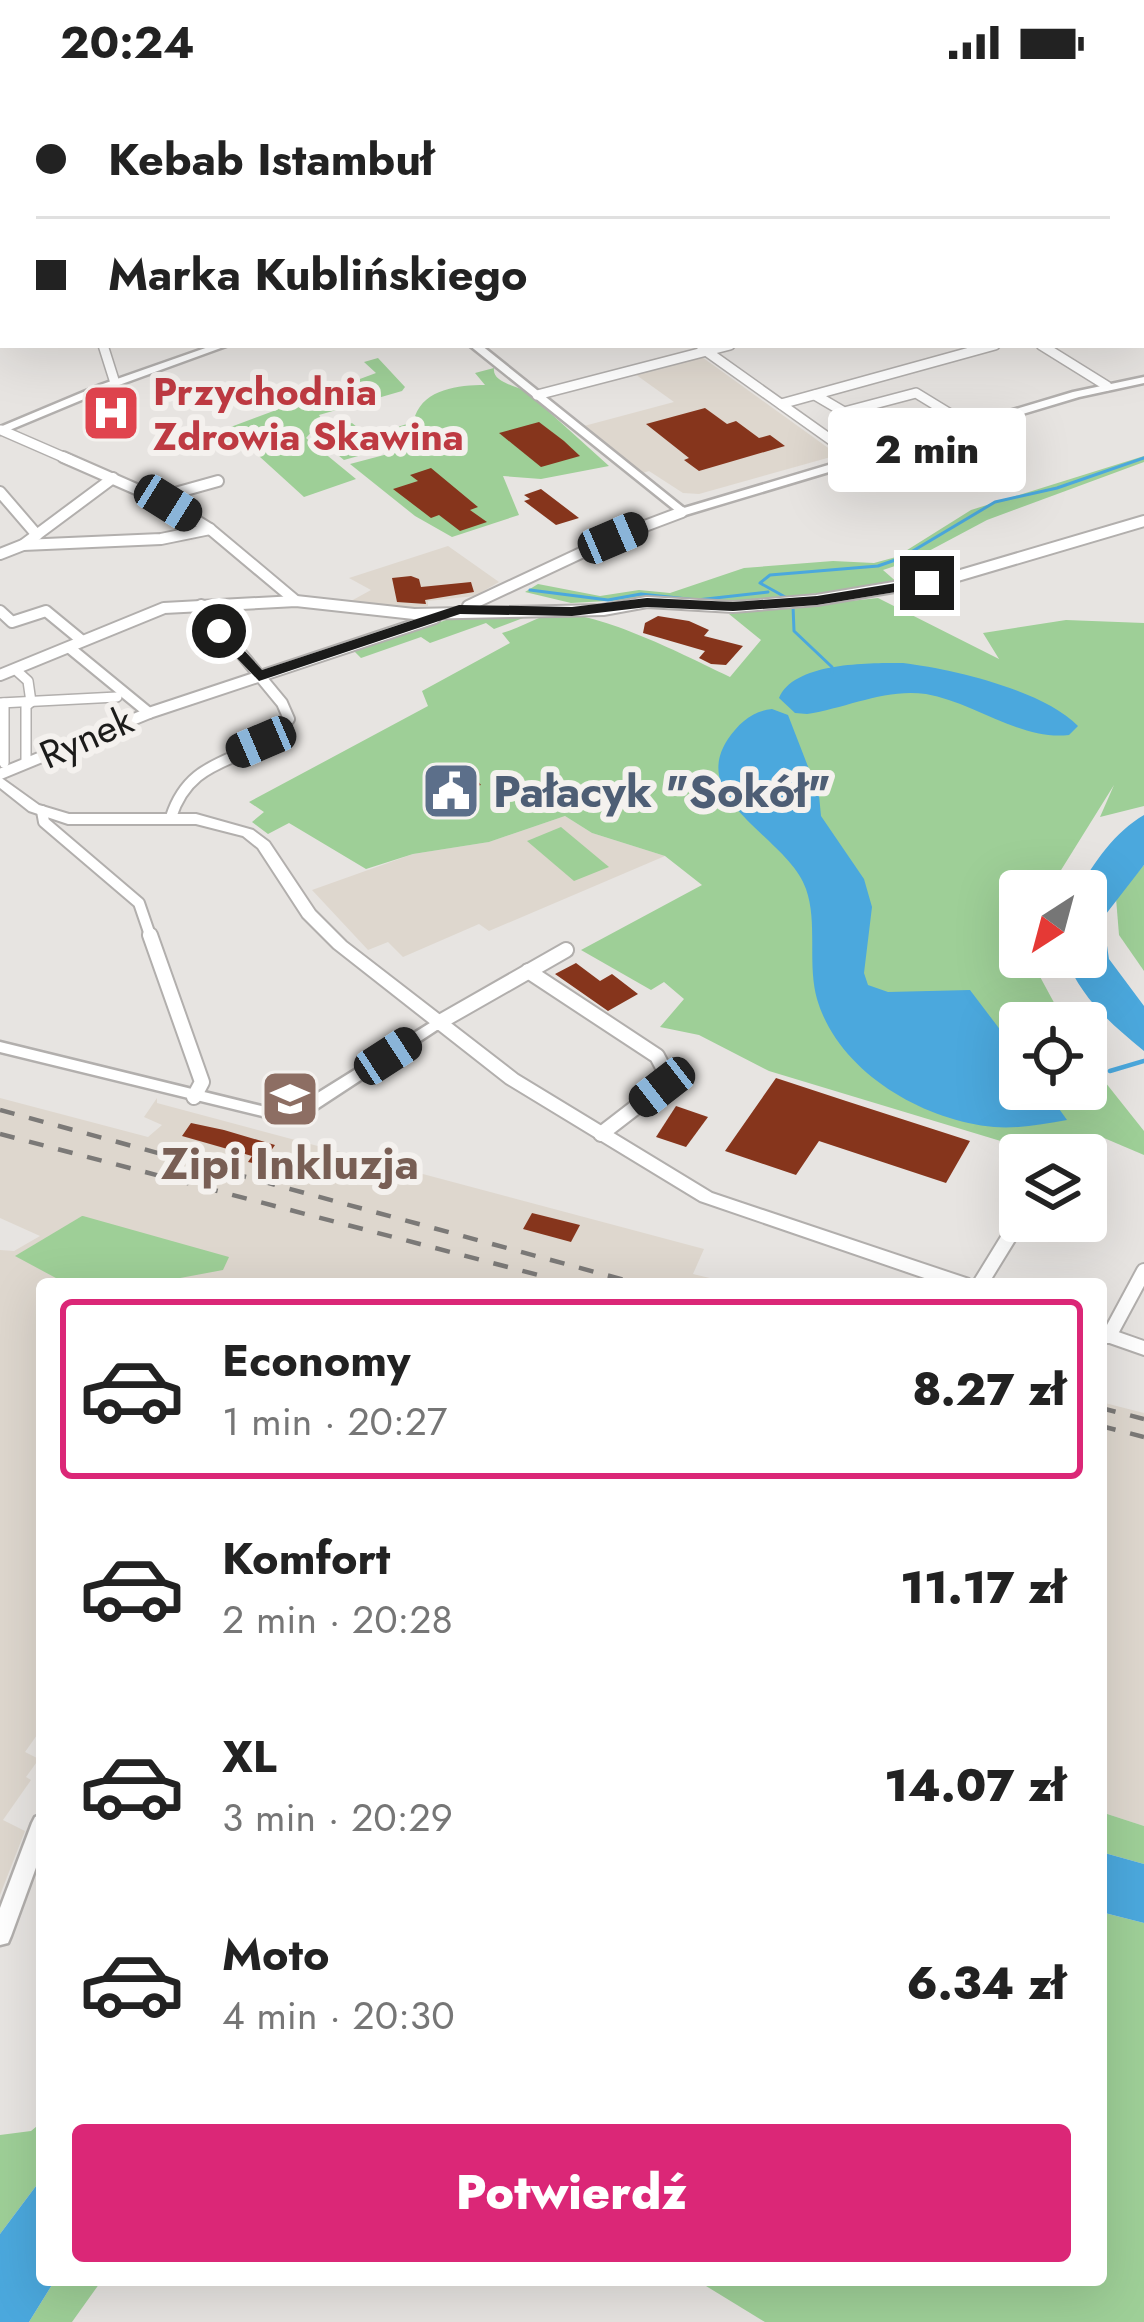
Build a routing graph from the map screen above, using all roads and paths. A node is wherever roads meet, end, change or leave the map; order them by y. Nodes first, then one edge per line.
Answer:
1 (104, 348) edge
2 (215, 348) edge
3 (478, 348) edge
4 (702, 348) edge
5 (984, 348) edge
6 (1046, 348) edge
7 (1144, 380) edge
8 (115, 382) junction
9 (1107, 386) junction
10 (537, 395) junction
11 (815, 395) junction
12 (781, 404) junction
13 (967, 424) junction
14 (0, 430) edge
15 (858, 459) junction
16 (113, 478) junction
17 (218, 481) dead end
18 (0, 492) edge
19 (157, 498) junction
20 (682, 512) junction
21 (1144, 521) edge
22 (210, 529) junction
23 (37, 536) junction
24 (23, 545) junction
25 (0, 554) edge
26 (503, 592) junction
27 (296, 601) junction
28 (203, 608) junction
29 (539, 609) junction
30 (459, 610) junction
31 (0, 611) edge
32 (413, 620) junction
33 (75, 644) junction
34 (6, 672) edge
35 (259, 676) junction
36 (117, 697) dead end
37 (31, 702) junction
38 (2, 703) edge
39 (148, 713) junction
40 (26, 760) dead end
41 (1, 773) edge
42 (42, 812) junction
43 (170, 817) junction
44 (80, 820) junction
45 (63, 837) junction
46 (566, 950) dead end
47 (528, 971) junction
48 (438, 1023) junction
49 (0, 1047) edge
50 (194, 1097) junction
51 (601, 1134) junction
52 (1006, 1242) edge
53 (1144, 1271) edge
54 (944, 1278) edge
55 (984, 1278) edge
56 (1107, 1331) edge
57 (1107, 1335) edge
58 (1144, 1348) edge
59 (36, 1839) edge
60 (0, 1936) edge

1 - 8 street
2 - 8 street
3 - 10 street
4 - 10 street
4 - 12 street
5 - 11 street
6 - 9 street
7 - 9 street
8 - 14 street
9 - 13 street
10 - 20 street
11 - 12 street
11 - 13 street
12 - 15 street
13 - 15 street
14 - 16 street
15 - 20 street
16 - 19 street
16 - 23 street
17 - 19 street
18 - 23 street
19 - 22 street
20 - 26 street
21 - 29 street
22 - 24 street
22 - 27 street
23 - 24 street
24 - 25 street
26 - 29 street
26 - 30 street
27 - 28 street
27 - 32 street
28 - 33 street
28 - 35 street
29 - 30 street
30 - 32 street
31 - 33 street
32 - 35 street
33 - 34 street, Rynek
33 - 39 street, Rynek
34 - 37 street, Rynek
35 - 39 street
35 - 43 street
36 - 37 street, Rynek
37 - 38 street, Rynek
37 - 40 street, Rynek
38 - 41 street
39 - 41 street, Rynek
41 - 42 main road
42 - 44 main road
42 - 45 street
43 - 44 main road
43 - 48 main road
44 - 45 street
45 - 50 street
46 - 47 street
47 - 48 street
47 - 51 street
48 - 50 street
48 - 51 main road
49 - 50 street
51 - 54 main road
52 - 55 street
53 - 56 street
57 - 58 main road
59 - 60 street

